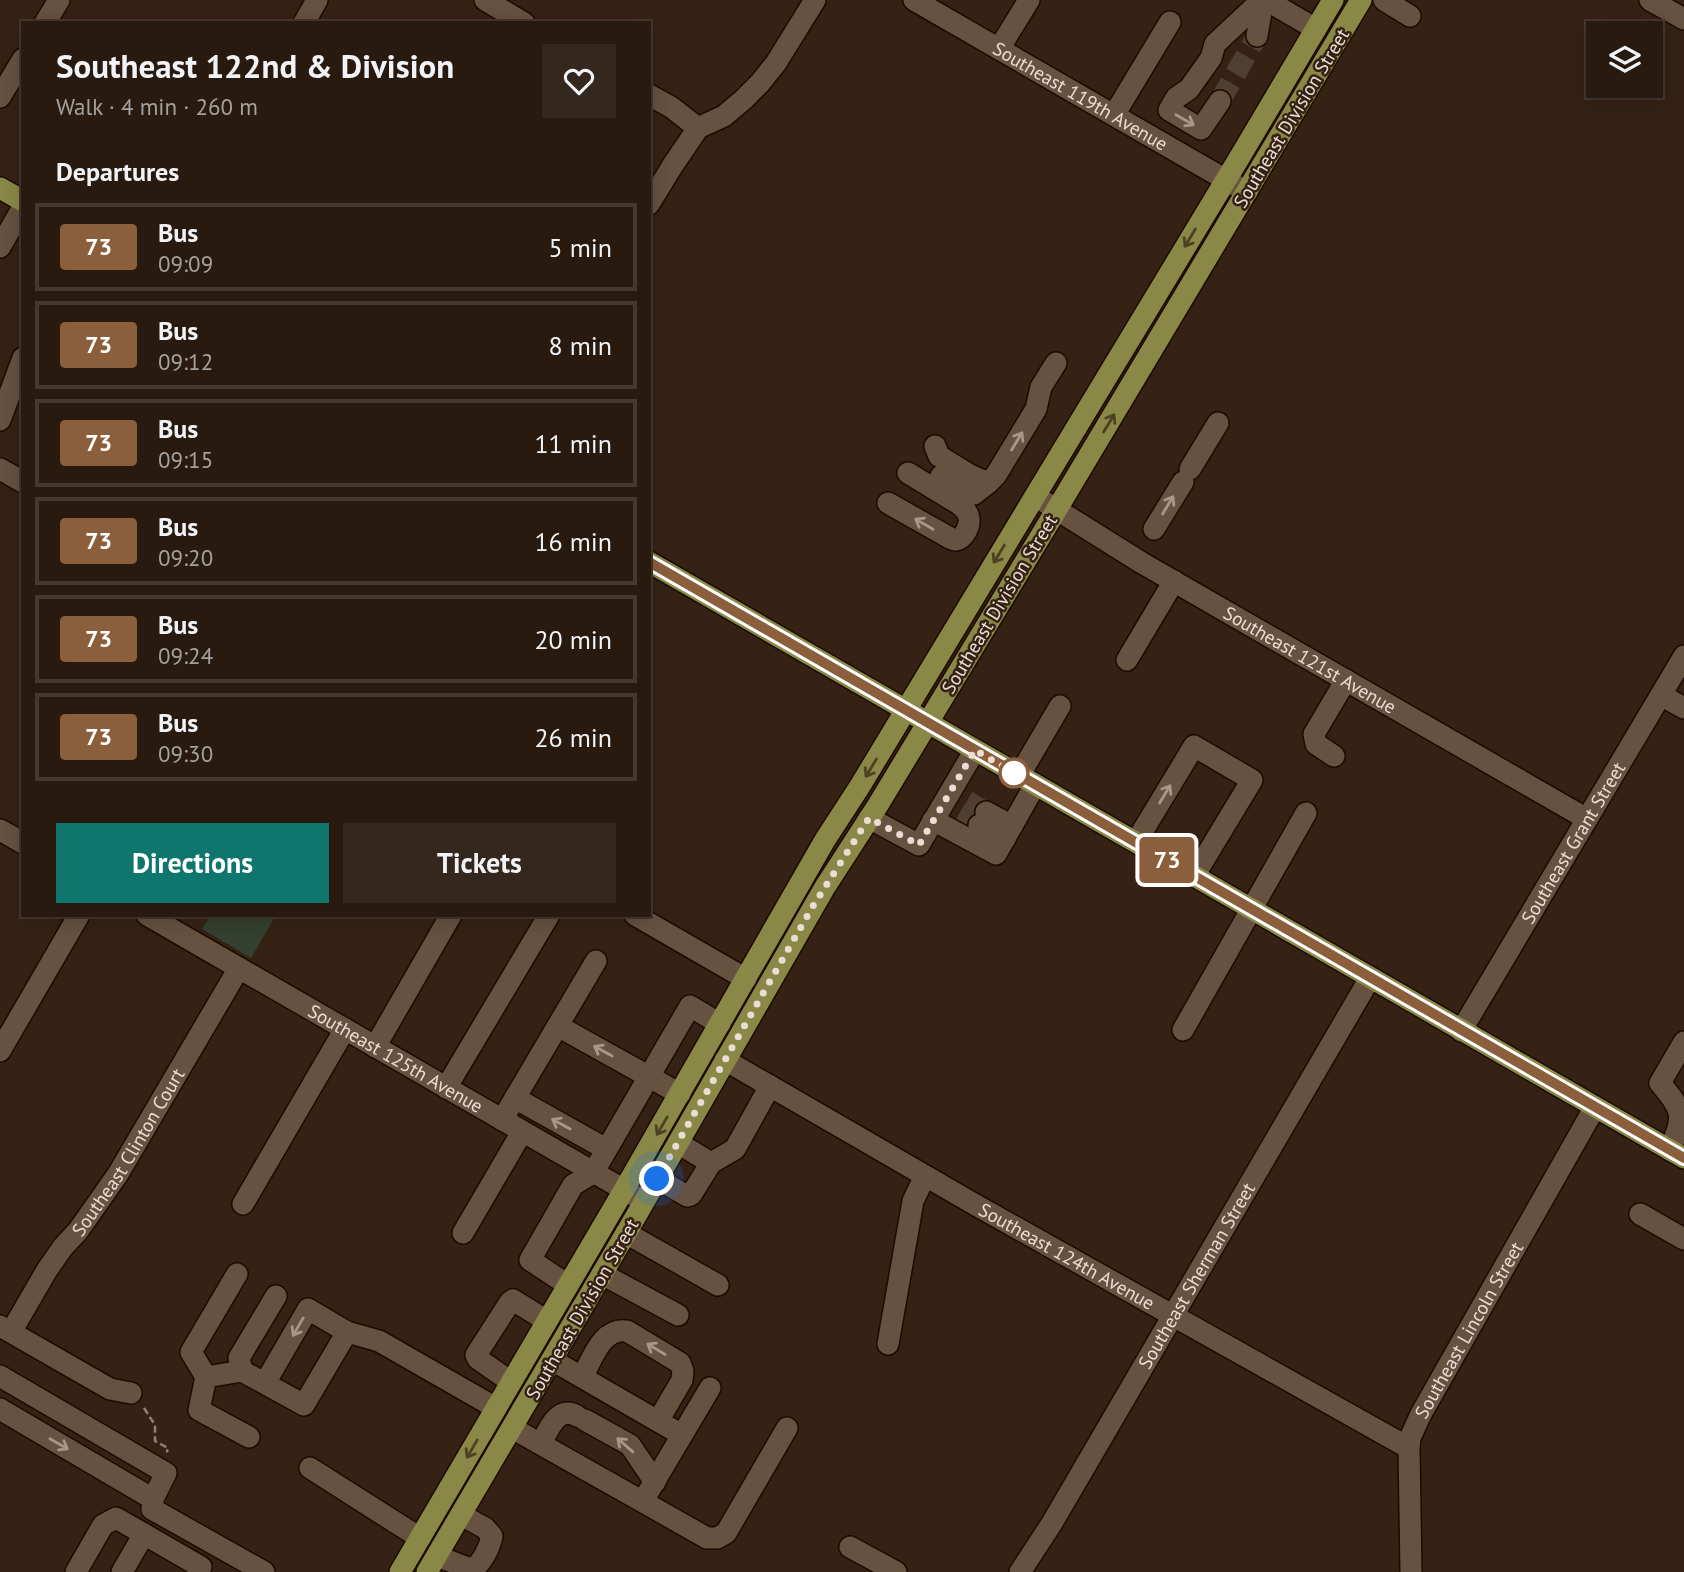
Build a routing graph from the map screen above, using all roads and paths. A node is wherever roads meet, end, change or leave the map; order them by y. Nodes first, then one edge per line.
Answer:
1 (58, 0) edge
2 (317, 0) edge
3 (485, 0) edge
4 (815, 0) edge
5 (914, 0) edge
6 (1029, 0) edge
7 (1264, 0) edge
8 (1333, 0) edge
9 (1361, 0) edge
10 (1384, 0) edge
11 (1650, 0) edge
12 (939, 6) edge
13 (1410, 16) dead end
14 (1684, 19) edge
15 (46, 21) edge
16 (305, 21) edge
17 (521, 21) edge
18 (1170, 22) dead end
19 (1316, 29) junction
20 (1257, 36) tunnel mouth
21 (999, 49) junction
22 (1303, 51) junction
23 (21, 63) edge
24 (651, 96) edge
25 (0, 97) edge
26 (1220, 102) tunnel mouth
27 (1114, 115) junction
28 (698, 128) junction
29 (1279, 138) junction
30 (1226, 180) junction
31 (0, 188) edge
32 (1247, 192) junction
33 (21, 200) edge
34 (651, 201) edge
35 (21, 210) edge
36 (0, 247) edge
37 (21, 363) edge
38 (1056, 363) dead end
39 (0, 420) edge
40 (1218, 422) dead end
41 (935, 446) dead end
42 (0, 469) edge
43 (21, 481) edge
44 (988, 483) junction
45 (1035, 496) junction
46 (888, 503) dead end
47 (1057, 509) junction
48 (1154, 529) dead end
49 (651, 563) edge
50 (1174, 581) junction
51 (1684, 656) edge
52 (1128, 660) dead end
53 (1346, 680) junction
54 (1661, 695) junction
55 (1060, 706) dead end
56 (1684, 708) edge
57 (906, 709) junction
58 (927, 722) junction
59 (975, 750) junction
60 (1334, 756) dead end
61 (1027, 780) junction
62 (951, 806) junction
63 (1306, 813) dead end
64 (869, 818) junction
65 (982, 818) tunnel mouth
66 (1587, 819) junction
67 (0, 830) edge
68 (1008, 833) junction
69 (21, 842) edge
70 (1136, 842) junction
71 (1194, 876) junction
72 (1251, 909) junction
73 (78, 917) edge
74 (154, 917) edge
75 (451, 917) edge
76 (548, 917) edge
77 (638, 917) edge
78 (596, 961) dead end
79 (239, 968) junction
80 (1370, 978) junction
81 (746, 979) junction
82 (720, 1024) junction
83 (558, 1026) junction
84 (345, 1029) junction
85 (1183, 1030) dead end
86 (1461, 1031) junction
87 (1684, 1042) edge
88 (375, 1047) junction
89 (0, 1051) edge
90 (725, 1060) junction
91 (648, 1077) junction
92 (770, 1086) junction
93 (446, 1088) junction
94 (680, 1094) junction
95 (515, 1098) junction
96 (1595, 1107) junction
97 (502, 1120) junction
98 (522, 1132) junction
99 (678, 1143) junction
100 (606, 1149) junction
101 (1677, 1154) edge
102 (711, 1163) junction
103 (593, 1173) junction
104 (925, 1177) junction
105 (657, 1179) junction
106 (624, 1190) junction
107 (645, 1202) junction
108 (243, 1204) dead end
109 (1640, 1214) dead end
110 (463, 1233) dead end
111 (626, 1233) junction
112 (1684, 1239) edge
113 (602, 1274) junction
114 (237, 1275) dead end
115 (568, 1285) junction
116 (718, 1285) dead end
117 (276, 1296) dead end
118 (678, 1315) dead end
119 (1172, 1317) junction
120 (547, 1321) junction
121 (5, 1329) edge
122 (346, 1332) junction
123 (888, 1344) dead end
124 (552, 1360) junction
125 (242, 1370) junction
126 (0, 1376) edge
127 (206, 1377) junction
128 (582, 1377) junction
129 (511, 1382) junction
130 (265, 1383) junction
131 (710, 1388) dead end
132 (131, 1393) joint
133 (496, 1408) junction
134 (0, 1409) edge
135 (658, 1421) junction
136 (512, 1428) junction
137 (788, 1428) dead end
138 (682, 1435) junction
139 (249, 1437) dead end
140 (541, 1443) junction
141 (1409, 1448) junction
142 (175, 1456) dead end
143 (310, 1468) dead end
144 (655, 1482) junction
145 (153, 1499) junction
146 (643, 1502) junction
147 (461, 1515) junction
148 (144, 1534) junction
149 (420, 1538) junction
150 (850, 1547) dead end
151 (432, 1564) edge
152 (76, 1572) edge
153 (122, 1572) edge
154 (198, 1572) edge
155 (264, 1572) edge
156 (400, 1572) edge
157 (896, 1572) edge
158 (1020, 1572) edge
159 (1404, 1572) edge

1 - 15 street
2 - 16 street
3 - 17 street
4 - 28 street
5 - 12 street, Southeast 119th Avenue
6 - 21 street
7 - 19 street
7 - 20 street
7 -> 26 street
8 - 19 main road, Southeast Division Street
9 - 29 main road, Southeast Division Street
10 - 13 street
11 - 14 street
12 - 21 street, Southeast 119th Avenue
18 - 27 street
19 - 22 main road, Southeast Division Street
21 - 27 street, Southeast 119th Avenue
22 - 29 main road
22 - 30 main road, Southeast Division Street
23 - 25 street
24 - 28 street
27 - 30 street, Southeast 119th Avenue
28 - 34 street
29 - 32 main road, Southeast Division Street
30 - 32 street, Southeast 119th Avenue
30 -> 45 main road, Southeast Division Street
31 - 33 main road
47 -> 32 main road, Southeast Division Street
35 - 36 street
37 - 39 street
44 -> 38 street
48 -> 40 street
41 - 44 street
42 - 43 street
44 -> 46 street
45 - 47 street, Southeast 121st Avenue
45 -> 57 main road, Southeast Division Street
47 - 50 street, Southeast 121st Avenue
47 - 58 main road, Southeast Division Street
49 - 57 main road
50 - 52 street
50 - 53 street, Southeast 121st Avenue
51 - 54 street, Southeast Grant Street
53 - 60 street
53 - 66 street, Southeast 121st Avenue
54 - 56 street
54 - 66 street, Southeast Grant Street
55 - 61 street
57 - 58 main road
57 -> 81 main road, Southeast Division Street
58 - 59 main road
58 - 64 main road, Southeast Division Street
59 - 61 main road
59 - 62 street
61 - 68 street
61 - 70 main road
62 - 64 street
62 - 68 street
63 - 72 street
64 - 90 main road, Southeast Division Street
65 - 68 street
66 - 86 street, Southeast Grant Street
67 - 69 street
70 - 71 main road
70 -> 71 street
71 - 72 main road
72 - 80 main road
72 - 85 street
73 - 89 street
74 - 79 street, Southeast 125th Avenue
75 - 88 street
76 - 93 street
77 - 81 street
78 - 83 street
79 - 84 street, Southeast 125th Avenue
79 - 121 street, Southeast Clinton Court
80 - 86 main road
80 - 119 street, Southeast Sherman Street
81 - 82 main road, Southeast Division Street
82 - 90 main road
82 - 91 street
82 - 94 main road, Southeast Division Street
91 -> 83 street
83 - 95 street
84 - 88 street, Southeast 125th Avenue
84 - 108 street
86 - 96 main road
87 - 101 street
88 - 93 street, Southeast 125th Avenue
90 - 92 street, Southeast 124th Avenue
90 - 99 main road, Southeast Division Street
91 - 94 street
91 - 100 street
92 - 102 street
92 - 104 street, Southeast 124th Avenue
93 - 97 street, Southeast 125th Avenue
94 -> 106 main road, Southeast Division Street
95 - 97 street
100 -> 95 street
96 - 101 main road
96 - 141 street, Southeast Lincoln Street
97 - 98 street, Southeast 125th Avenue
98 - 103 street, Southeast 125th Avenue
98 - 110 street
99 - 102 street
99 - 105 main road, Southeast Division Street
100 - 103 street
102 - 105 street
103 - 106 street, Southeast 125th Avenue
103 - 115 street
104 - 119 street, Southeast 124th Avenue
104 - 123 street
105 - 107 main road, Southeast Division Street
106 - 107 street, Southeast 125th Avenue
106 - 115 main road, Southeast Division Street
107 - 111 main road, Southeast Division Street
109 - 112 street
111 - 113 main road, Southeast Division Street
111 - 116 street
113 - 118 street
113 - 124 main road, Southeast Division Street
114 - 127 street
115 - 120 main road, Southeast Division Street
117 - 125 street
119 - 141 street, Southeast 124th Avenue
119 - 158 street, Southeast Sherman Street
120 - 129 main road, Southeast Division Street
120 - 129 street
121 - 132 street
122 - 130 street
122 -> 130 street
122 - 133 street
124 - 128 street
124 - 136 main road, Southeast Division Street
125 - 127 street
125 - 130 street
126 - 145 street
127 - 139 street
128 - 135 street
135 -> 128 street
129 - 133 main road, Southeast Division Street
131 - 138 street
132 - 142 path
133 -> 149 main road, Southeast Division Street
134 -> 145 street
135 - 138 street
136 - 140 street
136 - 147 main road, Southeast Division Street
137 - 146 street
138 - 144 street
144 -> 140 street
140 - 146 street
141 - 159 street, Southeast Lincoln Street
143 - 149 street
144 - 146 street
145 - 155 street
147 - 151 main road, Southeast Division Street
147 - 151 street
148 - 152 street
148 - 153 street
148 - 154 street
149 - 156 main road, Southeast Division Street
150 - 157 street

